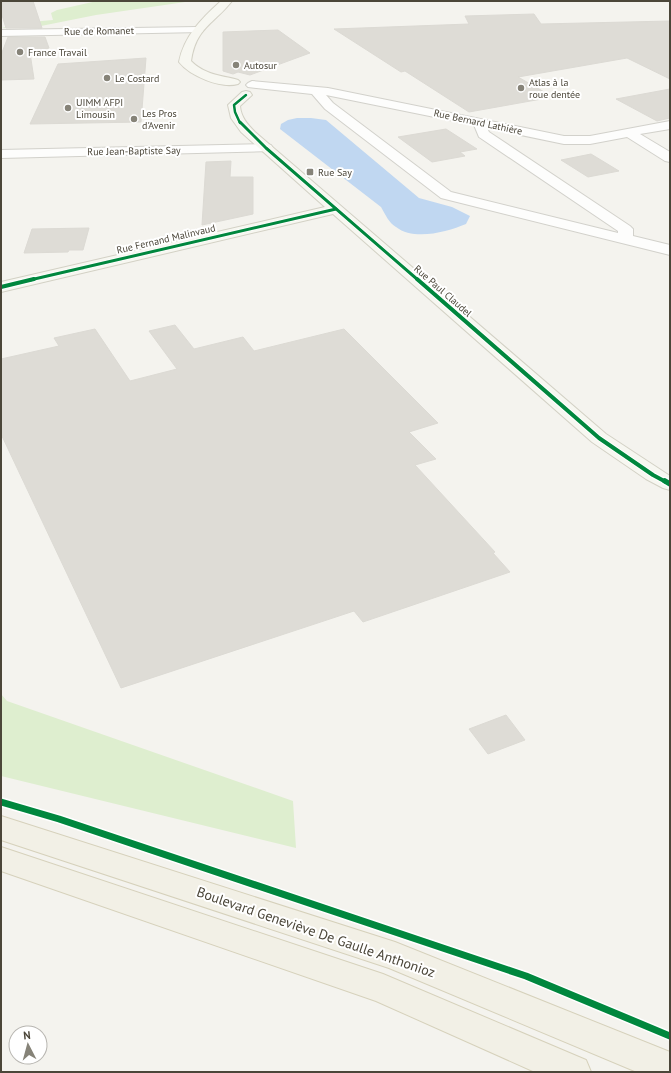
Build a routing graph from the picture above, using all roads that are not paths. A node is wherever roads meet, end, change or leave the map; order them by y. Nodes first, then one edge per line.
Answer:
1 (227, 1) edge
2 (198, 30) junction
3 (3, 34) edge
4 (206, 77) junction
5 (234, 82) junction
6 (316, 91) junction
7 (240, 95) junction
8 (482, 123) junction
9 (670, 125) edge
10 (629, 133) junction
11 (266, 148) junction
12 (1, 154) edge
13 (670, 158) edge
14 (336, 209) junction
15 (626, 238) junction
16 (670, 250) edge
17 (1, 287) edge
18 (670, 484) edge
19 (1, 828) edge
20 (1, 859) edge
21 (670, 1069) edge
22 (574, 1072) edge

1 - 2 street
2 - 3 street, Rue de Romanet
2 - 4 street
4 - 5 street
4 - 5 street
5 - 7 street
6 - 7 street, Rue Bernard Lathière
6 - 8 street, Rue Bernard Lathière
6 - 15 street
7 - 11 street, Rue Paul Claudel
8 - 10 street, Rue Bernard Lathière
8 - 15 street
9 - 10 street, Rue Bernard Lathière
10 - 13 street
11 - 12 street, Rue Jean-Baptiste Say
11 - 14 street, Rue Paul Claudel
14 - 17 street, Rue Fernand Malinvaud
14 - 18 street, Rue Paul Claudel
15 - 16 street
19 - 21 main road, Boulevard Geneviève De Gaulle Anthonioz
20 - 22 main road

